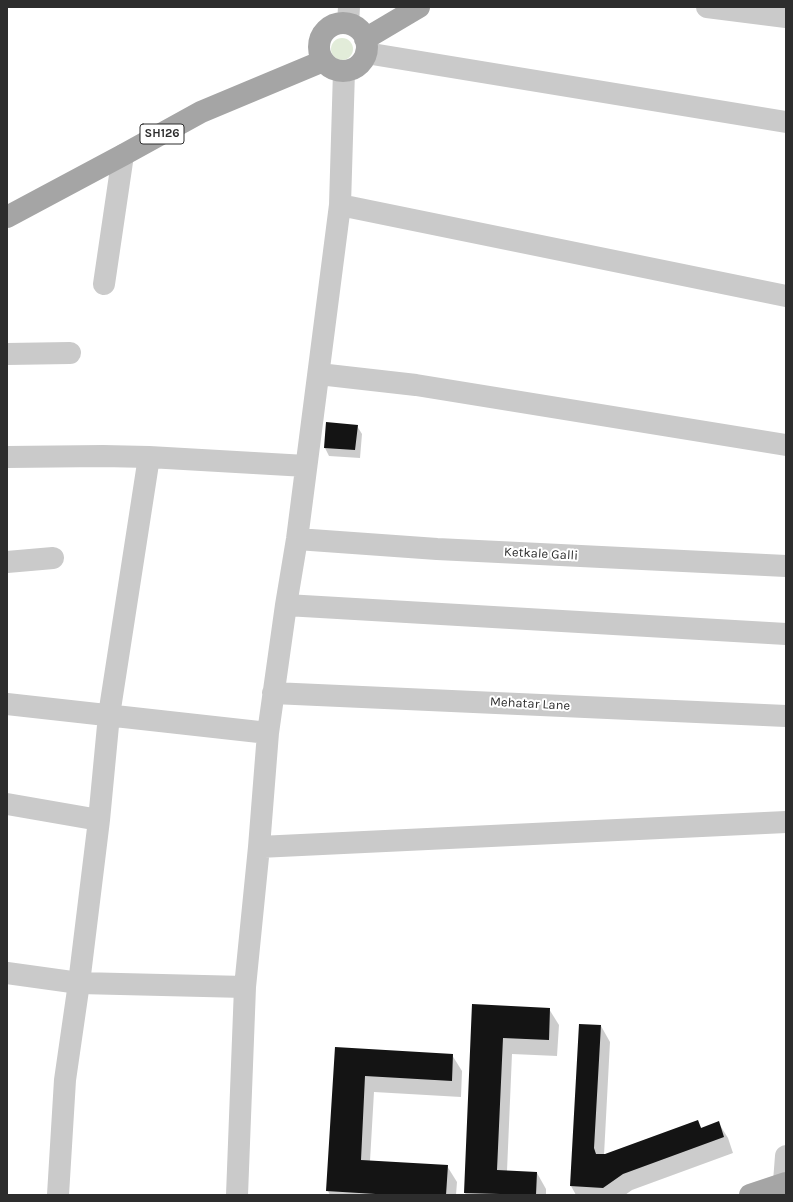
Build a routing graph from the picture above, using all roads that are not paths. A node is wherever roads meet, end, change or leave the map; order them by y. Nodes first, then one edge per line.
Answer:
1 (420, 7) edge
2 (707, 7) edge
3 (349, 15) edge
4 (786, 17) edge
5 (366, 46) junction
6 (323, 61) junction
7 (344, 71) junction
8 (786, 122) edge
9 (123, 155) junction
10 (340, 205) junction
11 (7, 217) edge
12 (104, 284) dead end
13 (786, 296) edge
14 (70, 353) dead end
15 (7, 354) edge
16 (319, 374) junction
17 (786, 445) edge
18 (7, 457) edge
19 (149, 457) junction
20 (306, 466) junction
21 (297, 539) junction
22 (53, 558) dead end
23 (7, 562) edge
24 (786, 566) edge
25 (286, 605) junction
26 (786, 634) edge
27 (273, 693) junction
28 (7, 704) edge
29 (109, 715) junction
30 (786, 716) edge
31 (268, 732) junction
32 (7, 804) edge
33 (99, 820) junction
34 (786, 822) edge
35 (259, 847) junction
36 (7, 973) edge
37 (79, 983) junction
38 (245, 987) junction
39 (786, 1156) edge
40 (784, 1187) edge
41 (58, 1195) edge
42 (237, 1195) edge
43 (750, 1195) edge

1 - 5 main road
2 - 4 street
3 - 5 main road
3 - 6 main road
5 - 7 main road
5 - 8 street
6 - 7 main road
6 - 9 main road, SH126
7 - 10 street
9 - 11 main road, SH126
9 - 12 street
10 - 13 street
10 - 16 street
14 - 15 street
16 - 17 street
16 - 20 street
18 - 19 street
19 - 20 street
19 - 29 street
20 - 21 street
21 - 24 street, Ketkale Galli
21 - 25 street
22 - 23 street
25 - 26 street
25 - 27 street
27 - 30 street, Mehatar Lane
27 - 31 street
28 - 29 street
29 - 31 street
29 - 33 street
31 - 35 street
32 - 33 street
33 - 37 street
34 - 35 street
35 - 38 street
36 - 37 street
37 - 38 street
37 - 41 street
38 - 42 street
39 - 40 street
40 - 43 main road

